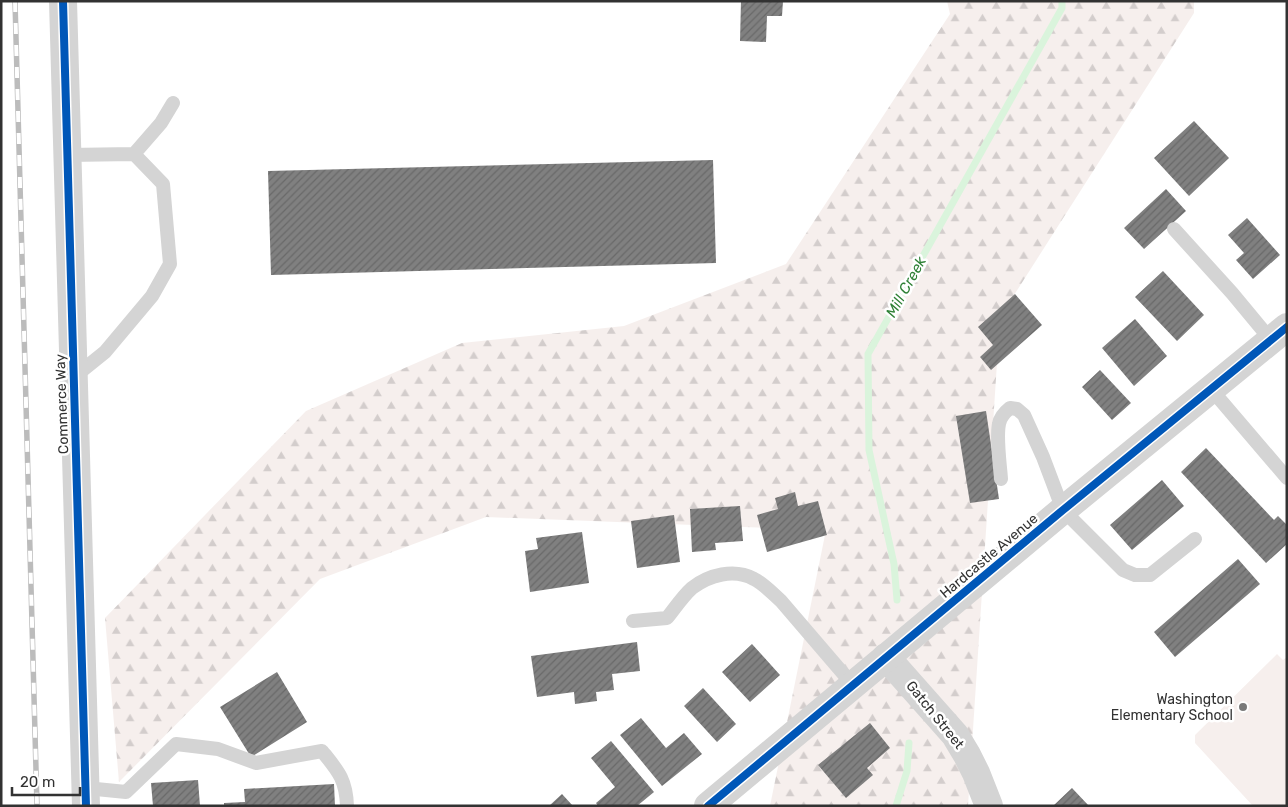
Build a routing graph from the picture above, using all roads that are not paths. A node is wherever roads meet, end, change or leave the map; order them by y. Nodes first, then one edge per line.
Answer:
1 (63, 1) edge
2 (173, 103) dead end
3 (68, 154) junction
4 (134, 154) junction
5 (1174, 229) dead end
6 (1279, 333) edge
7 (74, 378) junction
8 (1211, 389) junction
9 (1287, 478) edge
10 (1002, 479) dead end
11 (1064, 510) junction
12 (1195, 539) dead end
13 (633, 621) dead end
14 (886, 657) junction
15 (853, 685) junction
16 (86, 797) edge
17 (347, 806) edge
18 (708, 806) edge
19 (989, 806) edge

1 - 3 street, Commerce Way
2 - 4 lane
3 - 4 lane
3 - 7 street, Commerce Way
4 - 7 lane
5 - 6 lane
6 - 8 street, Hardcastle Avenue
7 - 16 street, Commerce Way
8 - 9 lane
8 - 11 street, Hardcastle Avenue
10 - 11 lane
11 - 12 lane
11 - 14 street, Hardcastle Avenue
13 - 15 lane
14 - 15 street, Hardcastle Avenue
14 - 19 street, Gatch Street
15 - 18 street, Hardcastle Avenue
16 - 17 lane

